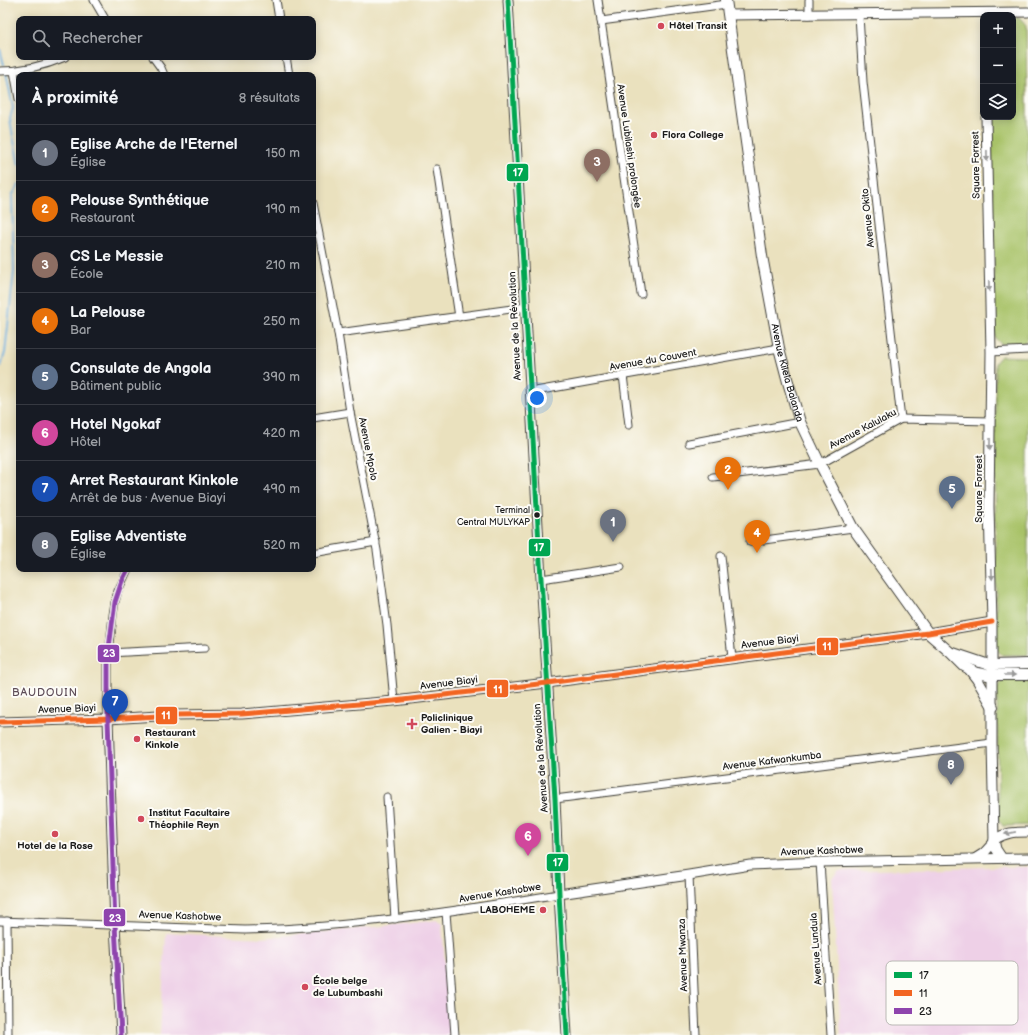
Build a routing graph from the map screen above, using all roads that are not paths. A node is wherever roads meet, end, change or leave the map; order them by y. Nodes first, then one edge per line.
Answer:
1 (94, 0) edge
2 (276, 0) edge
3 (508, 0) edge
4 (598, 0) edge
5 (809, 0) edge
6 (726, 2) edge
7 (1028, 12) edge
8 (1016, 13) edge
9 (859, 14) junction
10 (980, 14) edge
11 (729, 15) junction
12 (810, 15) junction
13 (103, 16) edge
14 (279, 16) edge
15 (601, 21) junction
16 (56, 60) edge
17 (155, 60) edge
18 (286, 60) edge
19 (0, 71) edge
20 (14, 71) junction
21 (163, 72) edge
22 (288, 72) edge
23 (16, 83) edge
24 (986, 120) edge
25 (437, 169) dead end
26 (316, 234) edge
27 (317, 244) edge
28 (641, 294) dead end
29 (526, 308) junction
30 (459, 317) junction
31 (338, 333) junction
32 (779, 348) junction
33 (1028, 350) edge
34 (991, 352) junction
35 (623, 375) junction
36 (530, 392) junction
37 (350, 412) junction
38 (316, 418) edge
39 (901, 419) junction
40 (990, 421) junction
41 (800, 422) junction
42 (629, 425) dead end
43 (689, 443) dead end
44 (820, 464) junction
45 (713, 477) dead end
46 (853, 528) junction
47 (376, 542) junction
48 (750, 542) dead end
49 (316, 552) edge
50 (721, 556) dead end
51 (621, 567) dead end
52 (126, 572) edge
53 (541, 579) junction
54 (992, 622) junction
55 (928, 633) junction
56 (205, 648) dead end
57 (108, 653) junction
58 (951, 653) junction
59 (732, 658) junction
60 (1028, 664) edge
61 (970, 670) junction
62 (993, 670) junction
63 (1028, 675) edge
64 (547, 683) junction
65 (394, 701) junction
66 (993, 707) junction
67 (108, 719) junction
68 (0, 722) edge
69 (992, 743) junction
70 (387, 797) dead end
71 (555, 799) junction
72 (1028, 832) edge
73 (994, 841) junction
74 (1002, 858) junction
75 (1028, 858) edge
76 (974, 859) junction
77 (820, 862) junction
78 (689, 875) junction
79 (558, 894) junction
80 (446, 912) junction
81 (395, 919) junction
82 (4, 921) edge
83 (115, 925) junction
84 (8, 1035) edge
85 (120, 1035) edge
86 (455, 1035) edge
87 (567, 1035) edge
88 (696, 1035) edge
89 (831, 1035) edge

1 - 13 street
2 - 14 street
3 - 29 street, Avenue de la Révolution
4 - 15 street, Avenue Lubilashi prolongée
5 - 12 street
6 - 11 main road, Avenue Kilela Balanda
6 - 15 street
7 - 8 street
9 - 10 street
9 - 12 street
9 - 39 street, Avenue Okito
11 - 12 street
11 - 32 main road, Avenue Kilela Balanda
15 - 28 street, Avenue Lubilashi prolongée
16 - 20 street
17 - 21 street
18 - 22 street
19 - 20 street
20 - 23 street
24 -> 34 street, Square Forrest
25 - 30 street
26 - 27 street, Avenue Mpolo
27 - 31 street, Avenue Mpolo
29 - 30 street
29 - 36 street, Avenue de la Révolution
30 - 31 street
31 - 37 street, Avenue Mpolo
32 - 35 street, Avenue du Couvent
32 - 41 main road, Avenue Kilela Balanda
33 - 34 street
34 - 40 street, Square Forrest
35 - 36 street, Avenue du Couvent
35 - 42 street
36 - 53 street, Avenue de la Révolution
37 - 38 street
37 - 47 street, Avenue Mpolo
39 - 40 street, Avenue Kalulaku
39 - 44 street, Avenue Kalulaku
40 -> 54 street, Square Forrest
41 - 43 street
41 - 44 main road, Avenue Kilela Balanda
44 - 45 street
44 - 46 main road, Avenue Kilela Balanda
46 - 48 street
46 - 55 main road, Avenue Kilela Balanda
47 - 49 street
47 - 65 street, Avenue Mpolo
50 - 59 street
51 - 53 street
52 - 57 street
53 - 64 street, Avenue de la Révolution
54 - 55 street, Avenue Biayi
54 - 62 street, Square Forrest
55 - 58 main road, Avenue Kilela Balanda
55 - 59 street, Avenue Biayi
56 - 57 street
57 - 67 street
58 - 61 main road, Avenue Kilela Balanda
58 - 62 main road
59 - 64 street, Avenue Biayi
60 - 62 main road
61 - 62 main road, Avenue Kilela Balanda
61 - 66 main road
62 -> 63 main road
62 - 66 street, Square Forrest
64 - 65 street, Avenue Biayi
64 - 71 street, Avenue de la Révolution
65 - 67 street, Avenue Biayi
66 - 69 street, Square Forrest
67 - 68 street, Avenue Biayi
67 - 83 street
69 - 71 street, Avenue Kafwankumba
69 - 73 street, Square Forrest
70 - 81 street
71 - 79 street, Avenue de la Révolution
72 -> 73 street
73 - 74 street, Square Forrest
73 - 76 street
74 - 75 street, Avenue Kashobwe
74 - 76 street, Avenue Kashobwe
76 - 77 street, Avenue Kashobwe
77 - 78 street, Avenue Kashobwe
77 - 89 street, Avenue Lundula
78 - 79 street, Avenue Kashobwe
78 - 88 street, Avenue Mwanza
79 - 80 street, Avenue Kashobwe
79 - 87 street, Avenue de la Révolution
80 - 81 street, Avenue Kashobwe
80 - 86 street
81 - 83 street, Avenue Kashobwe
82 - 83 street, Avenue Kashobwe
82 - 84 street
83 - 85 street

